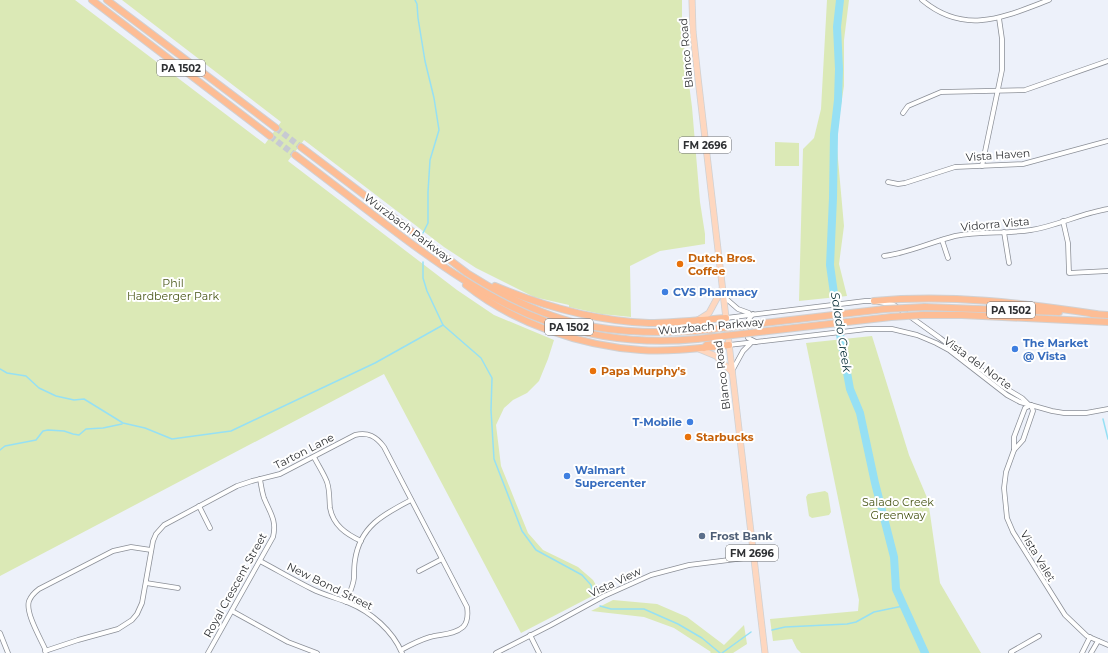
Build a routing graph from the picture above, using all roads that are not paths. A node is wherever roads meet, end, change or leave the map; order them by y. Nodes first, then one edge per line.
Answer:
1 (92, 0) edge
2 (107, 0) edge
3 (692, 0) edge
4 (922, 0) edge
5 (1050, 0) edge
6 (999, 18) junction
7 (1108, 61) edge
8 (998, 91) junction
9 (903, 113) dead end
10 (276, 128) tunnel mouth
11 (270, 136) tunnel mouth
12 (1108, 141) edge
13 (301, 147) tunnel mouth
14 (295, 155) tunnel mouth
15 (982, 166) junction
16 (888, 182) dead end
17 (1108, 210) edge
18 (1063, 221) junction
19 (1004, 232) junction
20 (942, 240) junction
21 (884, 256) dead end
22 (948, 258) dead end
23 (1009, 263) dead end
24 (1108, 271) edge
25 (451, 272) junction
26 (467, 273) junction
27 (722, 289) junction
28 (723, 296) junction
29 (874, 301) junction
30 (753, 314) junction
31 (1096, 314) junction
32 (1108, 315) edge
33 (726, 318) junction
34 (698, 320) junction
35 (1073, 320) junction
36 (1108, 322) edge
37 (1108, 326) edge
38 (756, 342) junction
39 (751, 343) junction
40 (729, 345) junction
41 (701, 348) junction
42 (732, 372) junction
43 (1029, 404) junction
44 (1108, 409) edge
45 (1014, 450) junction
46 (314, 457) junction
47 (260, 479) junction
48 (411, 500) junction
49 (198, 506) junction
50 (210, 528) dead end
51 (361, 541) junction
52 (151, 550) junction
53 (753, 557) junction
54 (442, 559) junction
55 (260, 561) junction
56 (420, 570) dead end
57 (146, 583) junction
58 (178, 588) dead end
59 (346, 602) junction
60 (232, 611) junction
61 (0, 633) edge
62 (530, 635) junction
63 (1039, 636) dead end
64 (1090, 637) junction
65 (1098, 641) junction
66 (1108, 645) edge
67 (401, 651) edge
68 (46, 652) edge
69 (1011, 652) edge
70 (8, 653) edge
71 (208, 653) edge
72 (317, 653) edge
73 (496, 653) edge
74 (539, 653) edge
75 (765, 653) edge
76 (1082, 653) edge
77 (1091, 653) edge

1 - 11 highway, PA 1502
2 - 10 highway, PA 1502
3 - 27 main road, Blanco Road / FM 2696
4 - 6 street
5 - 6 street
6 - 8 street
7 - 8 street
8 - 9 street
8 - 15 street
12 - 15 street, Vista Haven
13 - 26 highway, Wurzbach Parkway / PA 1502
14 - 25 highway, Wurzbach Parkway / PA 1502
15 - 16 street, Vista Haven
17 - 18 street, Vidorra Vista
18 - 19 street, Vidorra Vista
18 - 24 street
19 - 20 street, Vidorra Vista
19 - 23 street
20 - 21 street, Vidorra Vista
20 - 22 street
25 - 35 highway, Wurzbach Parkway / PA 1502, bridge
25 - 41 highway
26 - 31 highway, Wurzbach Parkway / PA 1502, bridge
26 - 34 highway
27 - 28 main road, Blanco Road / FM 2696
27 - 34 main road
28 - 30 street
28 - 33 main road, Blanco Road / FM 2696
29 - 30 street, Wurzbach Parkway
29 - 31 highway
29 - 43 street, Vista del Norte
30 - 33 street, Wurzbach Parkway
30 - 38 street
31 - 32 highway, Wurzbach Parkway / PA 1502
33 - 34 highway
33 - 40 main road, Blanco Road / FM 2696
34 - 41 highway
35 - 36 highway, Wurzbach Parkway / PA 1502
35 - 37 highway
38 - 39 street, Vista del Norte
38 - 43 street, Vista del Norte
39 - 40 street, Vista del Norte
39 - 42 street
40 - 41 highway
40 - 42 main road, Blanco Road / FM 2696
41 - 42 main road
42 - 53 main road, Blanco Road / FM 2696
43 - 44 street, Vista del Norte
43 - 45 street, Vista Valet
43 - 45 street, Vista Valet
45 - 64 street, Vista Valet
46 - 47 street, Tarton Lane
46 - 48 street, Tarton Lane
46 - 51 street
47 - 49 street, Tarton Lane
47 - 55 street, Royal Crescent Street
48 - 51 street
48 - 54 street, Tarton Lane
49 - 50 street
49 - 52 street, Tarton Lane
51 - 59 street
52 - 57 street, Tarton Lane
52 - 68 street
53 - 62 street, Vista View
53 - 75 main road, Blanco Road / FM 2696
54 - 56 street
54 - 67 street, Tarton Lane
55 - 59 street, New Bond Street
55 - 60 street, Royal Crescent Street
57 - 58 street
57 - 68 street, Tarton Lane
59 - 67 street, New Bond Street
60 - 71 street, Royal Crescent Street
60 - 72 street
61 - 70 street
62 - 73 street, Vista View
62 - 74 street
63 - 69 street
64 - 65 street, Vista Valet
64 - 76 street
65 - 66 street, Vista Valet
65 - 77 street

